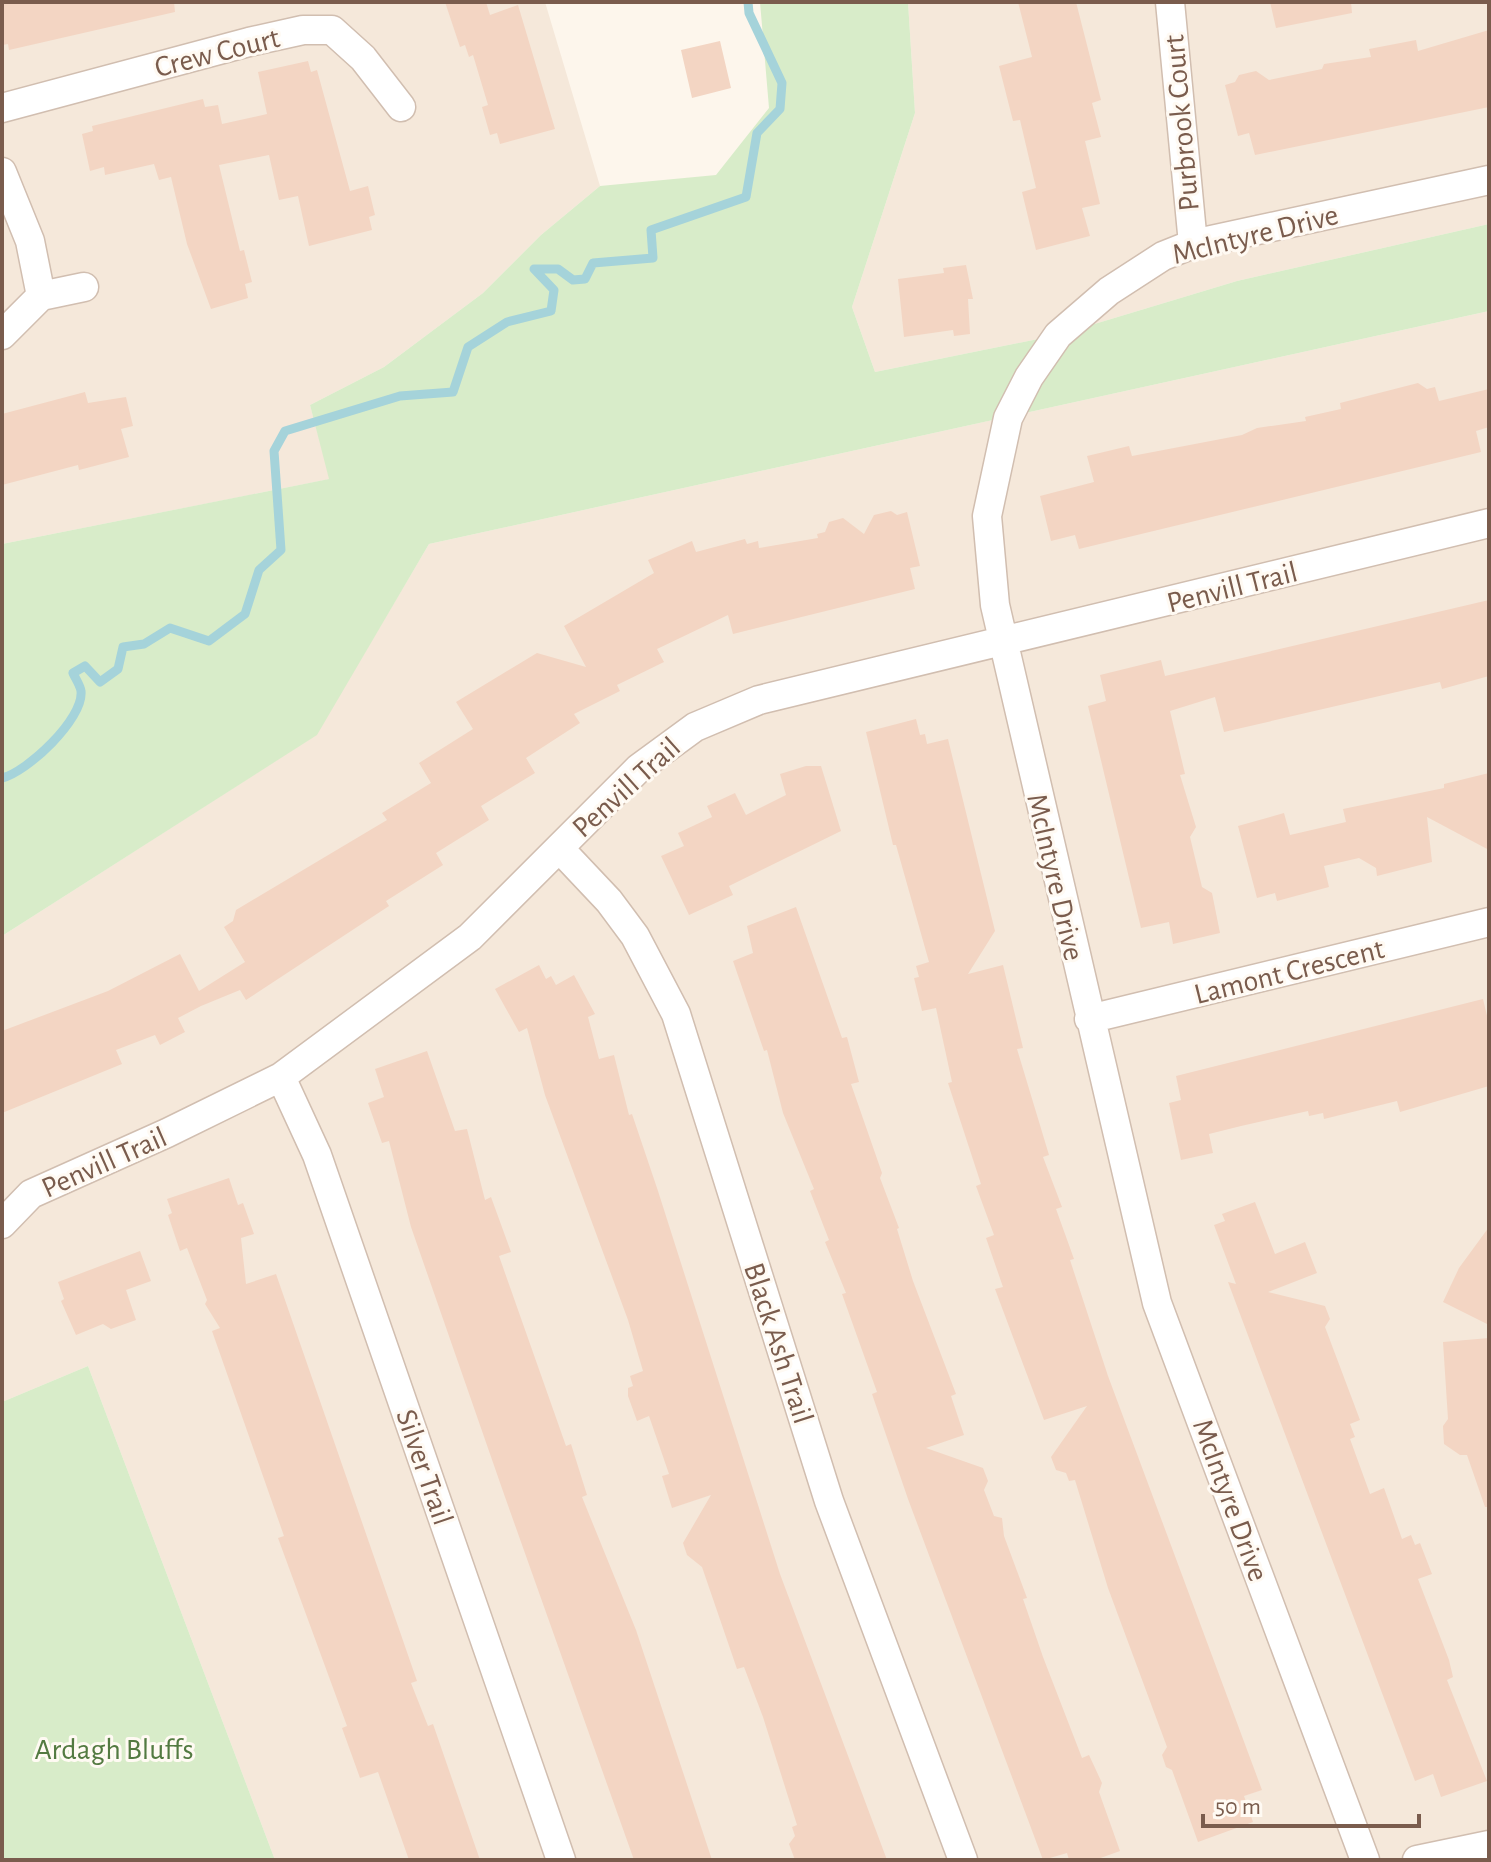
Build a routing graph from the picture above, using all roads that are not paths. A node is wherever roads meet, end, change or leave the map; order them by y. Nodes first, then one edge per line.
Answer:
1 (1170, 2) edge
2 (401, 107) dead end
3 (2, 108) edge
4 (2, 172) edge
5 (1489, 180) edge
6 (1193, 244) junction
7 (84, 287) dead end
8 (41, 296) junction
9 (2, 335) edge
10 (1489, 523) edge
11 (1001, 644) junction
12 (559, 848) junction
13 (1489, 922) edge
14 (1089, 1019) junction
15 (281, 1077) junction
16 (2, 1224) edge
17 (1489, 1845) edge
18 (561, 1860) edge
19 (963, 1860) edge
20 (1365, 1860) edge
21 (1417, 1860) edge

1 - 6 street, Purbrook Court
2 - 3 street, Crew Court
4 - 8 street
5 - 6 street, McIntyre Drive
6 - 11 street, McIntyre Drive
7 - 8 street
8 - 9 street
10 - 11 street, Penvill Trail
11 - 12 street, Penvill Trail
11 - 14 street, McIntyre Drive
12 - 15 street, Penvill Trail
12 - 19 street, Black Ash Trail
13 - 14 street, Lamont Crescent
14 - 20 street, McIntyre Drive
15 - 16 street, Penvill Trail
15 - 18 street, Silver Trail
17 - 21 street

